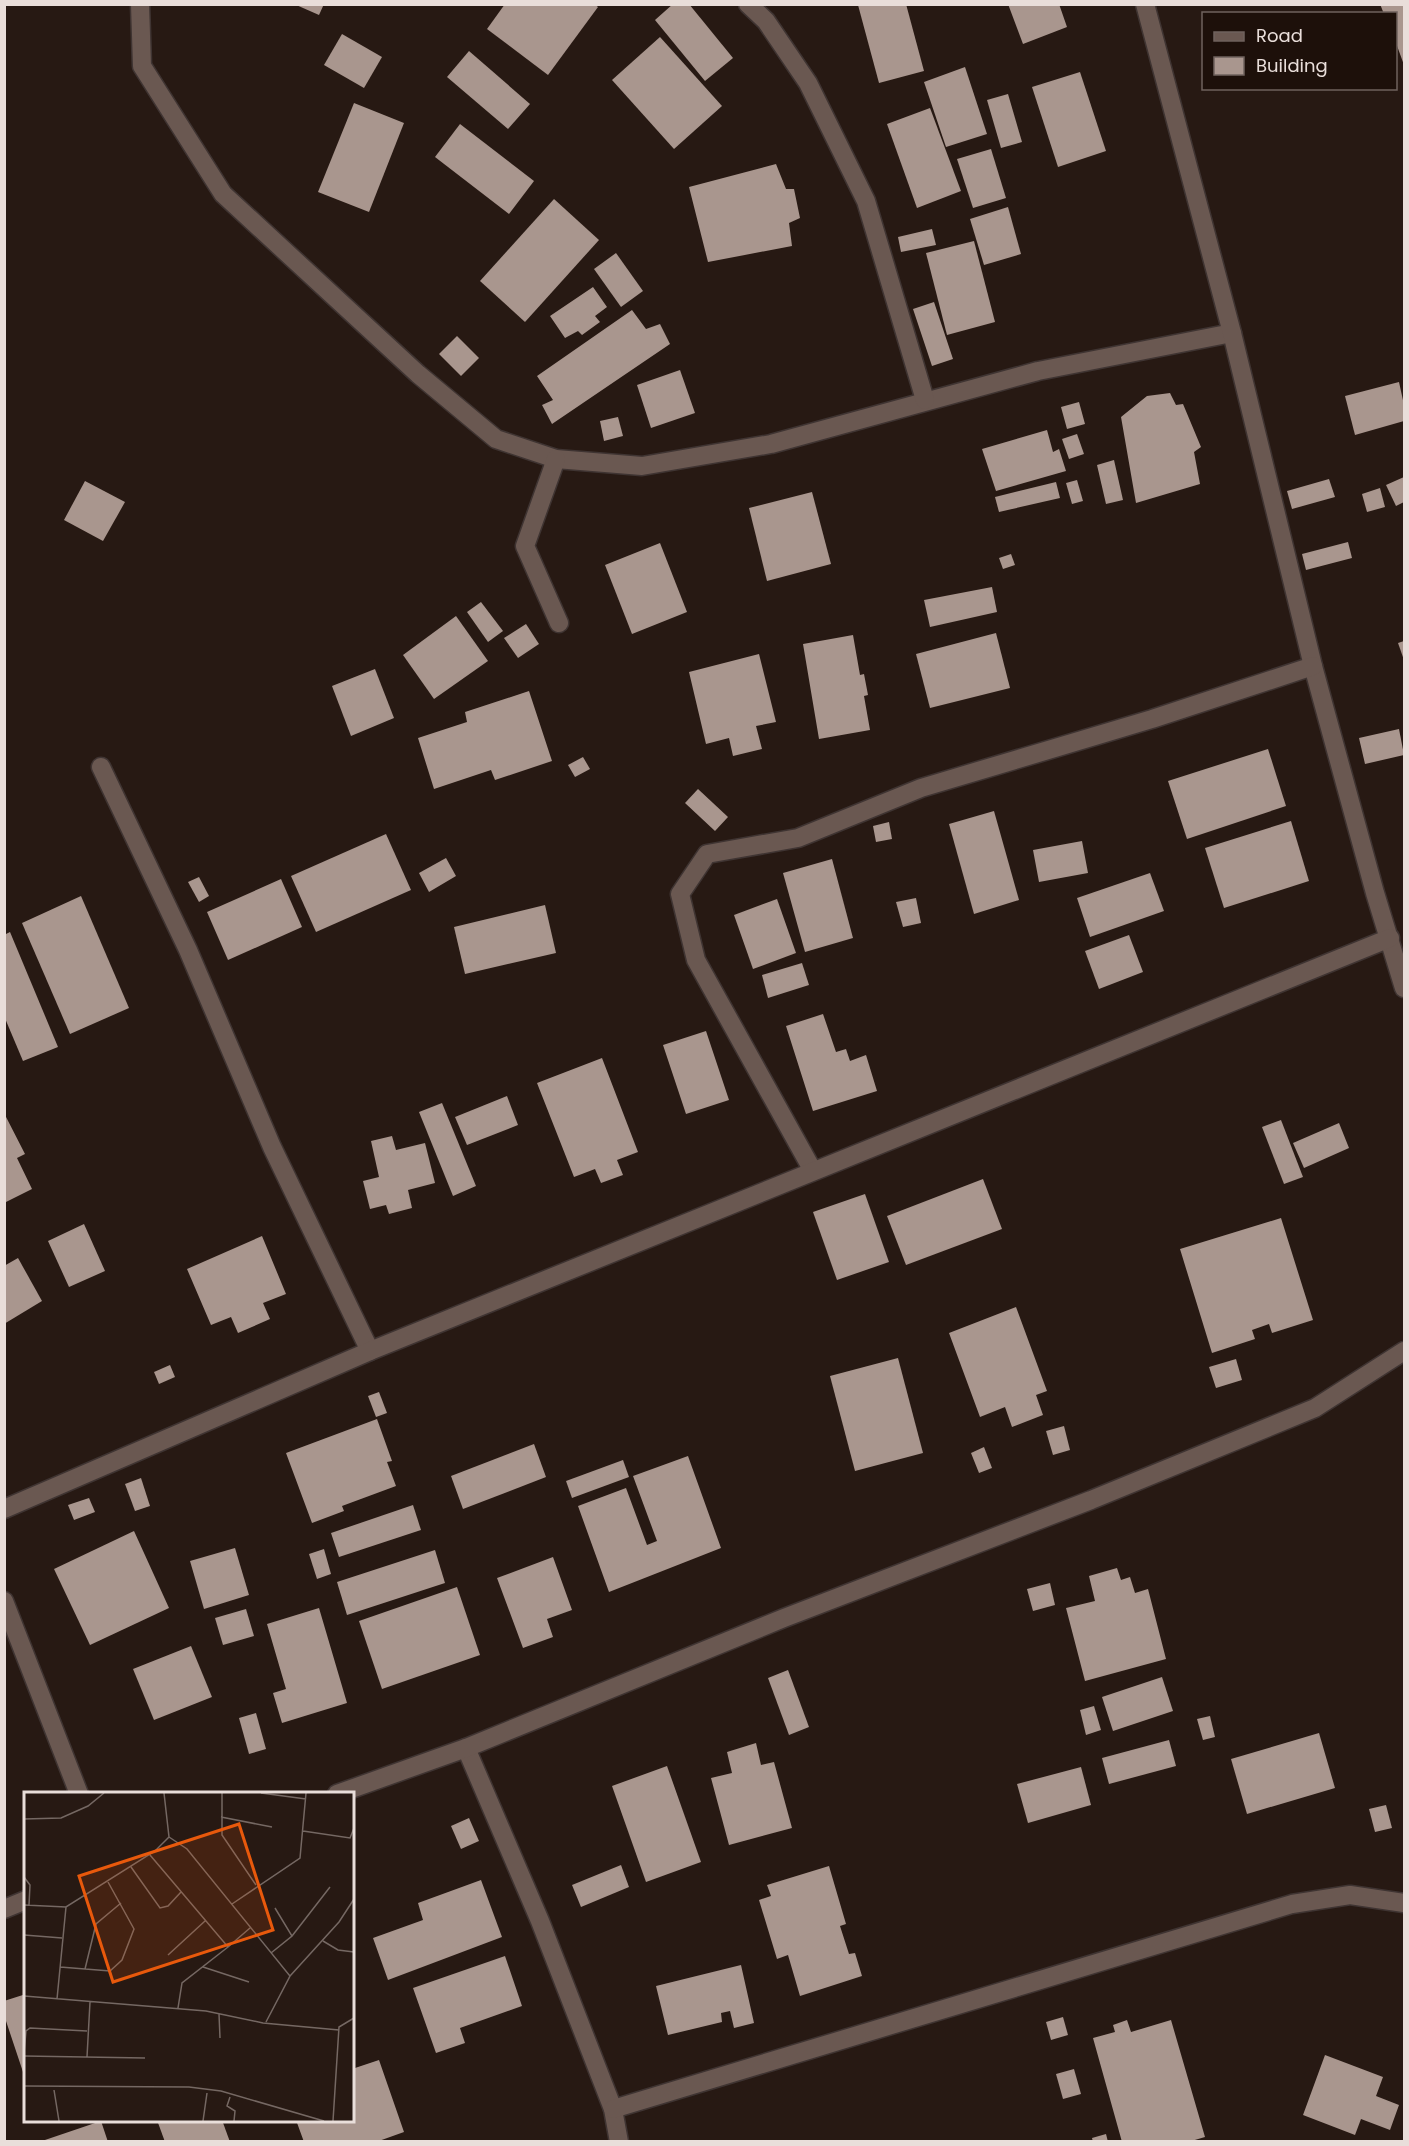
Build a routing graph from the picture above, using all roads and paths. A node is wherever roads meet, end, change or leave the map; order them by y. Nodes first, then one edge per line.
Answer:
1 (140, 4) edge
2 (748, 4) edge
3 (1144, 4) edge
4 (1232, 333) junction
5 (925, 400) junction
6 (556, 459) junction
7 (559, 623) dead end
8 (1313, 666) junction
9 (101, 767) dead end
10 (1390, 938) junction
11 (1404, 988) edge
12 (813, 1171) junction
13 (370, 1351) junction
14 (1404, 1351) edge
15 (4, 1509) edge
16 (4, 1601) edge
17 (466, 1748) junction
18 (78, 1792) edge
19 (344, 1792) edge
20 (24, 1901) edge
21 (1404, 1903) edge
22 (4, 1909) edge
23 (614, 2109) junction
24 (619, 2142) edge

1 - 6 street
2 - 5 street
3 - 4 street
4 - 5 street
4 - 8 street
5 - 6 street
6 - 7 street
8 - 10 street
8 - 12 street
9 - 13 street
10 - 11 street
10 - 12 street
12 - 13 street
13 - 15 street
14 - 17 street
16 - 18 street
17 - 19 street
17 - 23 street
20 - 22 street
21 - 23 street
23 - 24 street

